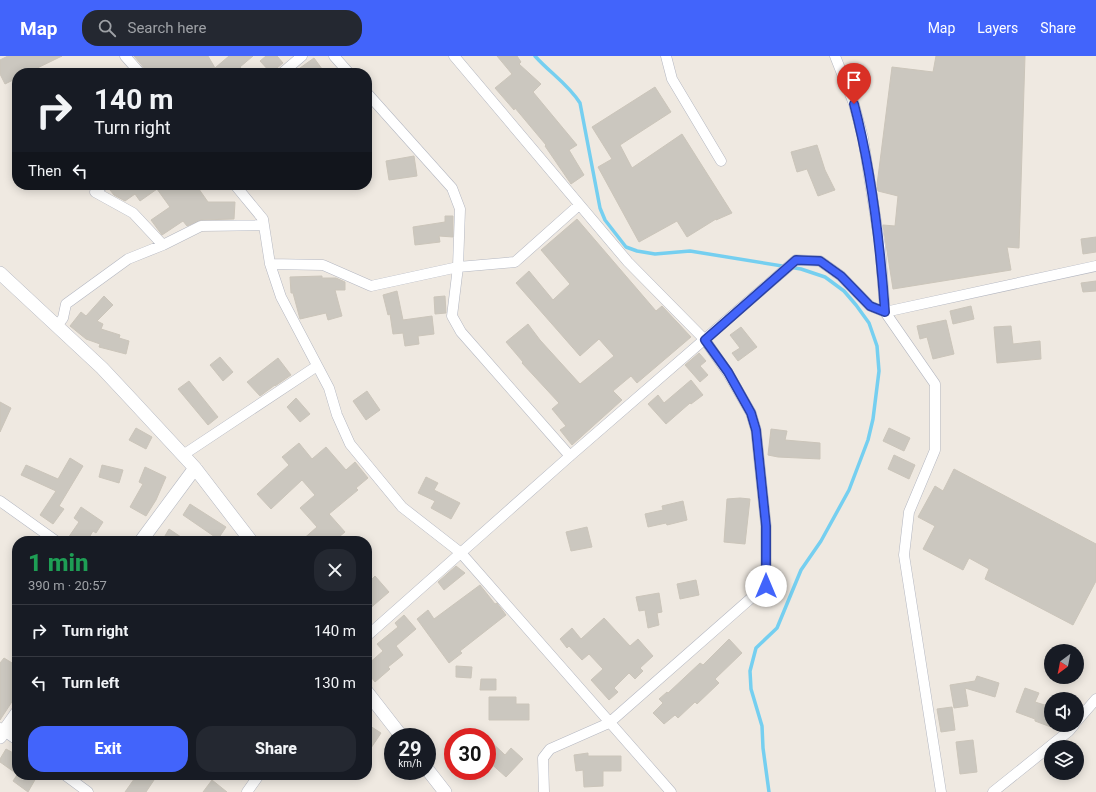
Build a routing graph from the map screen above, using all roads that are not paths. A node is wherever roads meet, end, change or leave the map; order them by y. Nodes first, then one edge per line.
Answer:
1 (125, 56) edge
2 (302, 56) edge
3 (334, 56) edge
4 (454, 56) edge
5 (666, 56) edge
6 (835, 56) edge
7 (136, 68) edge
8 (288, 68) edge
9 (345, 68) edge
10 (372, 99) edge
11 (722, 160) dead end
12 (97, 190) edge
13 (239, 190) edge
14 (579, 205) junction
15 (264, 225) junction
16 (163, 245) junction
17 (270, 264) junction
18 (1096, 266) edge
19 (458, 267) junction
20 (0, 273) edge
21 (885, 312) junction
22 (56, 326) junction
23 (705, 340) junction
24 (317, 366) junction
25 (183, 455) junction
26 (570, 456) junction
27 (195, 468) junction
28 (0, 501) edge
29 (49, 536) edge
30 (145, 536) edge
31 (247, 536) edge
32 (461, 553) junction
33 (372, 632) edge
34 (372, 698) edge
35 (1096, 699) edge
36 (1084, 713) edge
37 (12, 719) edge
38 (609, 723) junction
39 (395, 728) edge
40 (1, 732) edge
41 (1068, 732) edge
42 (12, 738) edge
43 (72, 780) edge
44 (255, 780) edge
45 (436, 780) edge
46 (88, 792) edge
47 (247, 792) edge
48 (445, 792) edge
49 (544, 792) edge
50 (670, 792) edge
51 (941, 792) edge
52 (992, 792) edge

1 - 7 street
2 - 8 street
3 - 9 street
4 - 14 street
5 - 11 street
6 - 21 street
10 - 19 street
12 - 16 street
13 - 15 street
14 - 19 street
14 - 23 street
15 - 16 street
15 - 17 street
16 - 22 street
17 - 19 street
17 - 24 street
18 - 21 street
19 - 26 street
20 - 22 street
21 - 23 street
21 - 51 street
22 - 25 street
23 - 26 street
23 - 38 street
24 - 25 street
24 - 32 street
25 - 27 street
26 - 32 street
27 - 30 street
27 - 31 street
28 - 29 street
32 - 33 street
32 - 38 street
34 - 39 street
35 - 36 street
37 - 40 street
38 - 49 street
38 - 50 street
40 - 42 street
41 - 52 street
43 - 46 street
44 - 47 street
45 - 48 street

